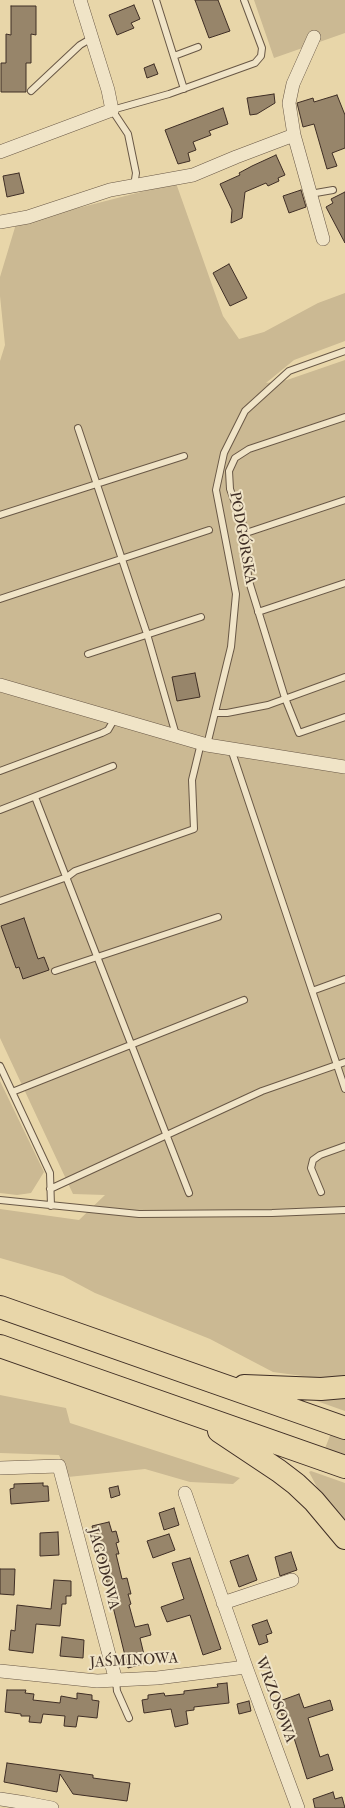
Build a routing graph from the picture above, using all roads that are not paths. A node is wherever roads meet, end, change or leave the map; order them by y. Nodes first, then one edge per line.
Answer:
1 (80, 0) edge
2 (156, 0) edge
3 (244, 0) edge
4 (314, 37) dead end
5 (92, 38) junction
6 (198, 47) dead end
7 (174, 56) junction
8 (184, 88) junction
9 (31, 91) dead end
10 (112, 110) junction
11 (294, 135) junction
12 (0, 152) edge
13 (134, 186) junction
14 (333, 190) dead end
15 (310, 194) junction
16 (0, 222) edge
17 (323, 239) dead end
18 (345, 351) edge
19 (345, 417) edge
20 (78, 428) dead end
21 (184, 456) dead end
22 (96, 484) junction
23 (345, 500) edge
24 (0, 515) edge
25 (210, 530) dead end
26 (246, 533) junction
27 (122, 559) junction
28 (345, 583) edge
29 (0, 599) edge
30 (258, 612) junction
31 (201, 617) dead end
32 (147, 634) junction
33 (88, 654) dead end
34 (345, 677) edge
35 (0, 685) edge
36 (285, 698) junction
37 (215, 713) junction
38 (345, 717) edge
39 (115, 718) junction
40 (176, 736) junction
41 (204, 744) junction
42 (230, 749) junction
43 (113, 766) dead end
44 (345, 767) edge
45 (0, 771) edge
46 (35, 797) junction
47 (0, 810) edge
48 (67, 877) junction
49 (0, 901) edge
50 (218, 917) dead end
51 (98, 957) junction
52 (55, 971) dead end
53 (345, 979) edge
54 (312, 990) junction
55 (244, 1000) dead end
56 (132, 1045) junction
57 (345, 1062) edge
58 (337, 1065) junction
59 (0, 1066) edge
60 (345, 1089) edge
61 (12, 1092) junction
62 (167, 1135) junction
63 (345, 1146) edge
64 (50, 1189) junction
65 (320, 1192) dead end
66 (189, 1193) dead end
67 (0, 1200) edge
68 (51, 1206) junction
69 (345, 1210) edge
70 (0, 1307) edge
71 (0, 1346) edge
72 (222, 1385) junction
73 (345, 1387) edge
74 (195, 1415) junction
75 (345, 1428) edge
76 (345, 1467) edge
77 (0, 1468) edge
78 (185, 1493) dead end
79 (345, 1538) edge
80 (292, 1580) dead end
81 (223, 1603) junction
82 (246, 1667) junction
83 (0, 1671) edge
84 (116, 1681) junction
85 (129, 1718) dead end
86 (0, 1799) edge
87 (26, 1806) edge
88 (52, 1808) edge
89 (298, 1808) edge

1 - 5 street
2 - 7 lane
3 - 8 lane
4 - 11 street
5 - 9 lane
5 - 10 street
6 - 7 lane
7 - 8 lane
8 - 10 lane
10 - 12 street
10 - 13 lane
11 - 13 street
11 - 15 street
13 - 16 street
14 - 15 lane
15 - 17 street
18 - 37 lane, PODGÓRSKA
19 - 26 lane
20 - 22 lane
21 - 22 lane
22 - 24 lane
22 - 27 lane
23 - 26 lane
25 - 27 lane
26 - 30 lane
27 - 29 lane
27 - 32 lane
28 - 30 lane
30 - 36 lane
31 - 32 lane
32 - 33 lane
32 - 40 lane
34 - 36 lane
35 - 39 street
36 - 37 lane
36 - 38 lane
37 - 41 lane, PODGÓRSKA
39 - 40 street
39 - 45 lane
40 - 41 street
41 - 42 street
41 - 48 lane, PODGÓRSKA
42 - 44 street
42 - 54 lane
43 - 46 lane
46 - 47 lane
46 - 48 lane
48 - 49 lane
48 - 51 lane
50 - 51 lane
51 - 52 lane
51 - 56 lane
53 - 54 lane
54 - 58 lane
55 - 56 lane
56 - 61 lane
56 - 62 lane
57 - 58 lane
58 - 60 lane
58 - 62 lane
59 - 61 lane
61 - 64 lane
62 - 64 lane
62 - 66 lane
63 - 65 lane
64 - 68 lane
67 - 68 lane
68 - 69 lane
70 - 72 highway
71 - 74 highway
72 - 73 highway
72 - 75 highway
74 - 76 highway
74 - 79 highway
77 - 84 street, JAGODOWA
78 - 81 street, WRZOSOWA
80 - 81 street
81 - 82 street, WRZOSOWA
82 - 84 street, JAŚMINOWA
82 - 89 street, WRZOSOWA
83 - 84 street, JAŚMINOWA
84 - 85 lane
86 - 87 street
87 - 88 street

